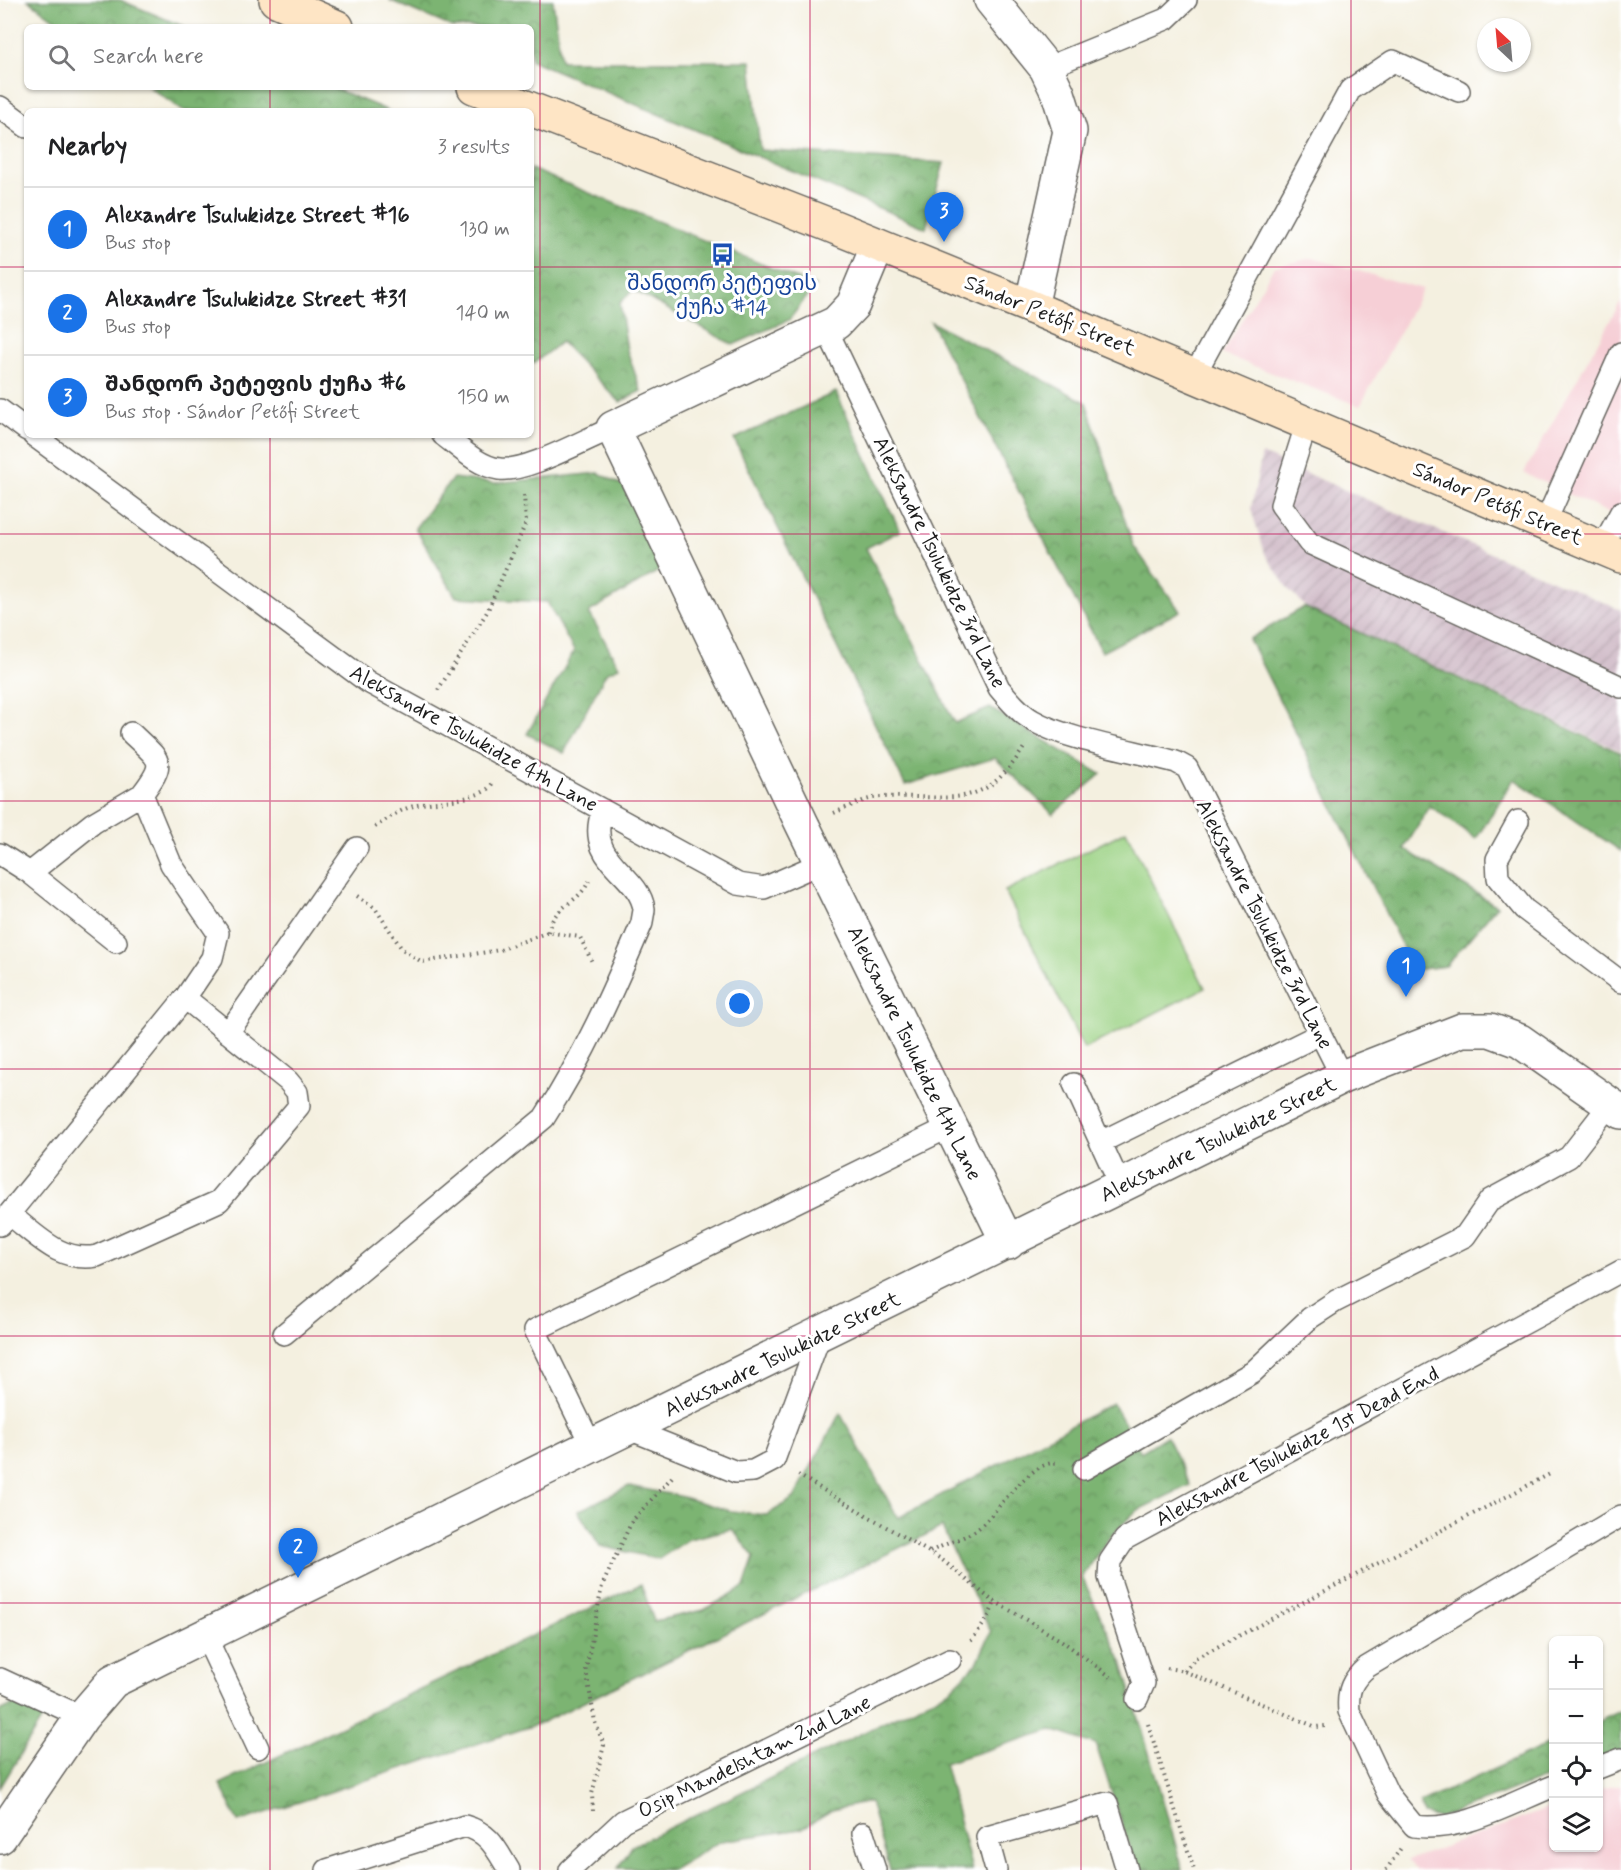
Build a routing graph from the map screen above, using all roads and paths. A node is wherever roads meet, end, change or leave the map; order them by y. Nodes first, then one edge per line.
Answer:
1 (276, 0) edge
2 (992, 0) edge
3 (1186, 0) edge
4 (330, 24) edge
5 (1046, 68) junction
6 (482, 90) edge
7 (1459, 92) dead end
8 (0, 107) edge
9 (528, 108) edge
10 (534, 110) edge
11 (24, 125) edge
12 (878, 245) junction
13 (1031, 307) junction
14 (826, 327) junction
15 (1621, 353) edge
16 (1196, 374) junction
17 (0, 410) edge
18 (1307, 422) junction
19 (24, 428) edge
20 (613, 428) junction
21 (37, 438) edge
22 (447, 438) edge
23 (1621, 512) edge
24 (526, 523) dead end
25 (1545, 523) junction
26 (1612, 552) edge
27 (1621, 687) edge
28 (424, 712) junction
29 (1039, 724) junction
30 (131, 734) dead end
31 (503, 755) junction
32 (142, 794) junction
33 (603, 810) junction
34 (1518, 821) dead end
35 (802, 824) junction
36 (601, 843) junction
37 (357, 848) joint
38 (0, 854) edge
39 (821, 863) junction
40 (30, 873) junction
41 (335, 880) junction
42 (548, 932) junction
43 (116, 942) dead end
44 (591, 972) dead end
45 (1621, 982) edge
46 (185, 998) junction
47 (228, 1033) junction
48 (1320, 1034) junction
49 (1342, 1077) junction
50 (1074, 1084) dead end
51 (1615, 1108) edge
52 (951, 1126) junction
53 (1101, 1142) junction
54 (1120, 1187) junction
55 (5, 1220) edge
56 (1008, 1243) junction
57 (1621, 1271) edge
58 (284, 1334) dead end
59 (820, 1335) junction
60 (629, 1429) junction
61 (592, 1447) junction
62 (693, 1455) junction
63 (774, 1460) junction
64 (1084, 1469) joint
65 (1550, 1474) dead end
66 (1621, 1516) edge
67 (929, 1553) junction
68 (995, 1602) junction
69 (206, 1636) junction
70 (950, 1660) joint
71 (1140, 1666) junction
72 (1184, 1671) junction
73 (6, 1687) edge
74 (1137, 1699) junction
75 (82, 1717) junction
76 (1352, 1718) junction
77 (258, 1748) dead end
78 (1621, 1760) edge
79 (1603, 1767) edge
80 (1549, 1788) edge
81 (863, 1833) dead end
82 (0, 1837) edge
83 (602, 1840) junction
84 (327, 1870) edge
85 (509, 1870) edge
86 (570, 1870) edge
87 (875, 1870) edge
88 (996, 1870) edge
89 (1127, 1870) edge
90 (1194, 1870) edge

1 - 4 main road
2 - 5 street
3 - 5 lane
5 - 13 street
6 - 9 main road, Sándor Petőfi Street
7 - 16 lane
8 - 11 lane
10 - 12 main road, Sándor Petőfi Street
12 - 13 main road, Sándor Petőfi Street
12 - 14 street
13 - 16 main road, Sándor Petőfi Street
14 - 20 street
14 - 29 lane, Aleksandre Tsulukidze 3rd Lane
15 - 25 lane
16 - 18 main road, Sándor Petőfi Street
17 - 19 lane
18 - 25 main road, Sándor Petőfi Street
18 - 27 lane
20 - 22 lane
20 - 35 street, Aleksandre Tsulukidze 4th Lane
21 - 28 lane, Aleksandre Tsulukidze 4th Lane
23 - 26 lane
24 - 28 path
25 - 26 main road, Sándor Petőfi Street
28 - 31 lane, Aleksandre Tsulukidze 4th Lane
29 - 35 path
29 - 48 lane, Aleksandre Tsulukidze 3rd Lane
30 - 32 lane
31 - 33 lane, Aleksandre Tsulukidze 4th Lane
31 - 37 path
32 - 40 lane
32 - 46 lane
33 - 36 lane
33 - 39 lane, Aleksandre Tsulukidze 4th Lane
34 - 45 lane
35 - 39 street, Aleksandre Tsulukidze 4th Lane
36 - 42 path
36 - 58 lane
37 - 41 lane
38 - 40 lane
39 - 52 street, Aleksandre Tsulukidze 4th Lane
40 - 43 lane
41 - 42 path
41 - 47 lane
42 - 44 path
46 - 47 lane
46 - 55 lane
47 - 55 lane
48 - 49 lane, Aleksandre Tsulukidze 3rd Lane
48 - 53 lane
49 - 51 street, Aleksandre Tsulukidze Street
49 - 54 street, Aleksandre Tsulukidze Street
50 - 53 lane
51 - 64 lane
52 - 56 street, Aleksandre Tsulukidze 4th Lane
52 - 61 lane
53 - 54 lane
54 - 56 street, Aleksandre Tsulukidze Street
56 - 59 street, Aleksandre Tsulukidze Street
57 - 71 lane, Aleksandre Tsulukidze 1st Dead End
59 - 60 street, Aleksandre Tsulukidze Street
59 - 63 lane
60 - 61 street, Aleksandre Tsulukidze Street
60 - 62 lane
61 - 69 street, Aleksandre Tsulukidze Street
62 - 63 lane
62 - 83 path
63 - 67 path
64 - 67 path
65 - 72 path
66 - 76 lane
67 - 68 path
68 - 70 path
68 - 74 path
69 - 75 street, Aleksandre Tsulukidze Street
69 - 77 lane
70 - 83 lane, Osip Mandelshtam 2nd Lane
71 - 72 path
71 - 74 lane, Aleksandre Tsulukidze 1st Dead End
72 - 76 path
73 - 75 lane
74 - 90 path
75 - 82 street, Aleksandre Tsulukidze Street
76 - 80 lane
78 - 79 lane
81 - 87 lane
83 - 86 lane, Osip Mandelshtam 2nd Lane
84 - 85 lane
88 - 89 lane

